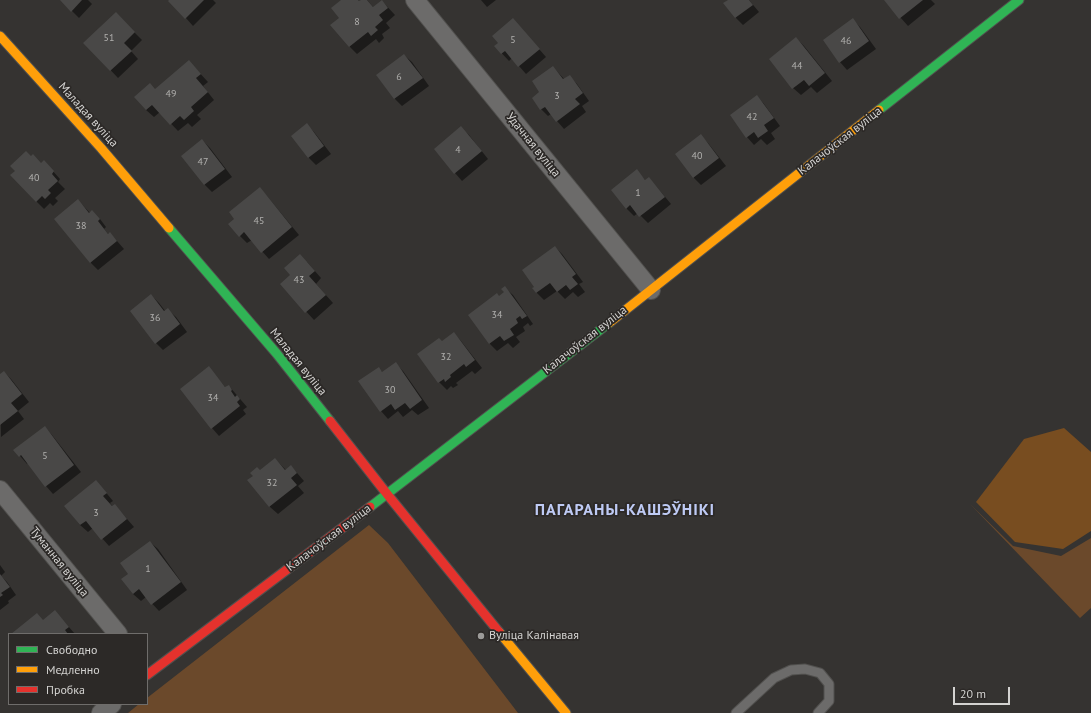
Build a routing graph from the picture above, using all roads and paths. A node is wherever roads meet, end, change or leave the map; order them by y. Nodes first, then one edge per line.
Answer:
1 (415, 0) edge
2 (1019, 0) edge
3 (0, 36) edge
4 (651, 290) junction
5 (0, 490) edge
6 (387, 494) junction
7 (117, 633) edge
8 (148, 673) edge
9 (111, 705) edge
10 (101, 713) edge
11 (566, 713) edge
12 (736, 713) edge
13 (818, 713) edge

1 - 4 street, Удачная вуліца
2 - 4 street, Калачоўская вуліца
3 - 6 street, Маладая вуліца
4 - 6 street, Калачоўская вуліца
5 - 7 street, Туманная вуліца
6 - 8 street, Калачоўская вуліца
6 - 11 street, Маладая вуліца
9 - 10 street
12 - 13 lane

